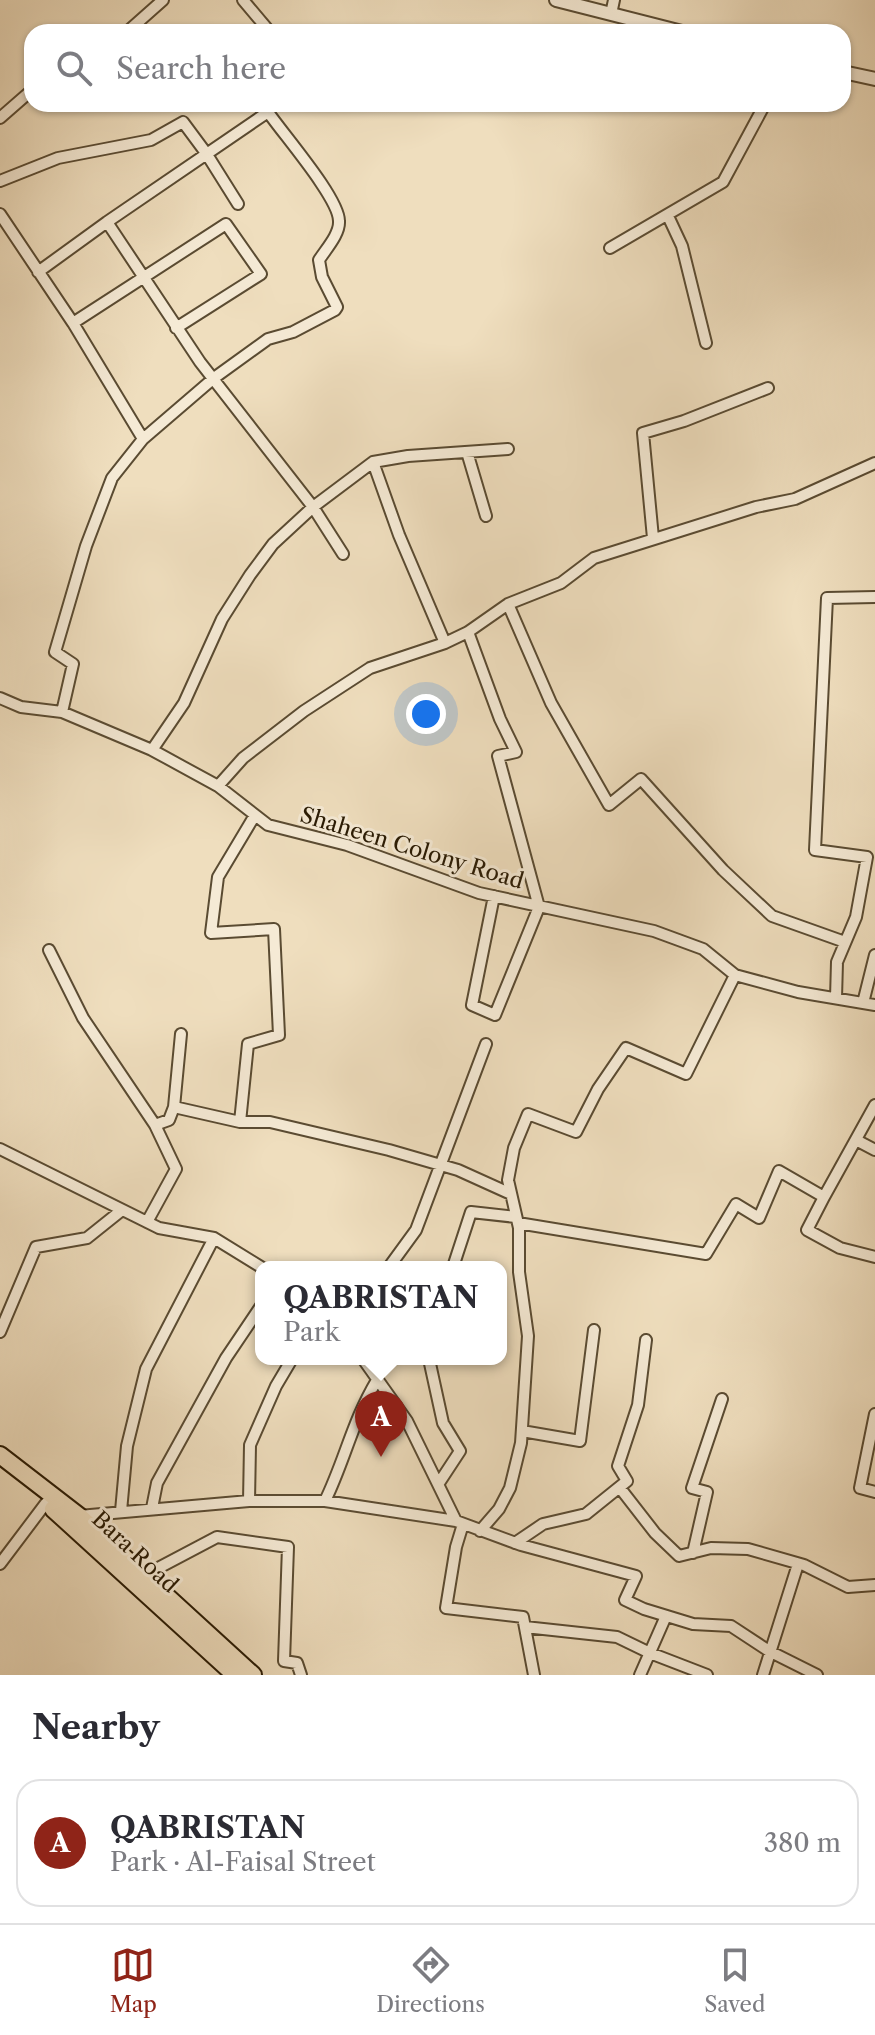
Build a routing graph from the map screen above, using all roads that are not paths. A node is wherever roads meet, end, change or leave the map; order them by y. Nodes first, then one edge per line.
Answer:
1 (163, 0) edge
2 (243, 0) edge
3 (556, 0) edge
4 (614, 0) edge
5 (611, 14) junction
6 (136, 24) edge
7 (263, 24) edge
8 (650, 24) edge
9 (851, 74) edge
10 (875, 79) edge
11 (24, 97) edge
12 (761, 112) edge
13 (0, 118) edge
14 (206, 153) junction
15 (0, 181) edge
16 (238, 204) dead end
17 (0, 214) edge
18 (668, 216) junction
19 (107, 222) junction
20 (610, 248) dead end
21 (38, 272) junction
22 (144, 278) junction
23 (73, 323) junction
24 (176, 328) junction
25 (706, 343) dead end
26 (214, 378) junction
27 (768, 388) dead end
28 (143, 439) junction
29 (508, 449) dead end
30 (467, 452) junction
31 (373, 462) junction
32 (875, 463) edge
33 (313, 507) junction
34 (486, 516) dead end
35 (653, 538) junction
36 (343, 554) dead end
37 (875, 597) edge
38 (508, 604) junction
39 (468, 632) junction
40 (445, 643) junction
41 (0, 698) edge
42 (62, 712) junction
43 (152, 750) junction
44 (218, 786) junction
45 (255, 815) junction
46 (871, 857) edge
47 (494, 896) junction
48 (539, 907) junction
49 (845, 942) junction
50 (49, 950) dead end
51 (875, 955) edge
52 (735, 975) junction
53 (836, 998) junction
54 (863, 1003) junction
55 (875, 1005) edge
56 (181, 1034) dead end
57 (486, 1044) dead end
58 (875, 1105) edge
59 (174, 1107) junction
60 (240, 1122) junction
61 (155, 1125) junction
62 (856, 1140) junction
63 (0, 1149) edge
64 (875, 1150) edge
65 (439, 1165) junction
66 (511, 1194) junction
67 (824, 1197) junction
68 (122, 1210) junction
69 (517, 1220) junction
70 (147, 1222) junction
71 (214, 1238) junction
72 (875, 1257) edge
73 (393, 1261) edge
74 (455, 1261) edge
75 (255, 1263) edge
76 (255, 1315) edge
77 (594, 1330) dead end
78 (0, 1332) edge
79 (646, 1340) dead end
80 (288, 1365) edge
81 (367, 1365) edge
82 (430, 1365) edge
83 (377, 1380) junction
84 (722, 1399) dead end
85 (875, 1414) edge
86 (522, 1431) junction
87 (0, 1455) edge
88 (0, 1469) edge
89 (439, 1483) junction
90 (620, 1488) junction
91 (875, 1492) edge
92 (249, 1501) junction
93 (325, 1501) junction
94 (46, 1503) junction
95 (152, 1508) junction
96 (121, 1511) junction
97 (72, 1516) junction
98 (460, 1522) junction
99 (480, 1531) junction
100 (515, 1543) junction
101 (693, 1553) junction
102 (0, 1564) edge
103 (798, 1564) junction
104 (145, 1575) junction
105 (875, 1585) edge
106 (666, 1616) junction
107 (525, 1627) junction
108 (771, 1652) junction
109 (650, 1653) junction
110 (235, 1675) edge
111 (253, 1675) edge
112 (301, 1675) edge
113 (534, 1675) edge
114 (640, 1675) edge
115 (707, 1675) edge
116 (763, 1675) edge
117 (817, 1675) edge

1 - 6 street
2 - 7 street
3 - 5 street
4 - 5 street
5 - 8 street
9 - 10 street
11 - 13 street
12 - 18 street
14 - 15 street
14 - 16 street
14 - 19 street
14 - 26 street
17 - 21 street
18 - 20 street
18 - 25 street
19 - 21 street
19 - 22 street
21 - 23 street
22 - 23 street
22 - 24 street
22 - 24 street
23 - 28 street
24 - 26 street
26 - 28 street
26 - 33 street
27 - 35 street
28 - 42 street
29 - 30 street
30 - 31 street
30 - 34 street
31 - 33 street
31 - 40 street
32 - 35 street
33 - 36 street
33 - 43 street
35 - 38 street
37 - 46 street
38 - 39 street
38 - 49 street
39 - 40 street
39 - 48 street
40 - 44 street
41 - 42 street, Shaheen Colony Road
42 - 43 street, Shaheen Colony Road
43 - 44 street, Shaheen Colony Road
44 - 45 street, Shaheen Colony Road
45 - 47 street, Shaheen Colony Road
45 - 60 street
46 - 49 street
47 - 48 street, Shaheen Colony Road
47 - 48 street
48 - 52 street, Shaheen Colony Road
49 - 53 street
50 - 61 street
51 - 54 street
52 - 53 street, Shaheen Colony Road
52 - 66 street
53 - 54 street, Shaheen Colony Road
54 - 55 street, Shaheen Colony Road
56 - 59 street
57 - 65 street
58 - 62 street
59 - 60 street
59 - 61 street
60 - 65 street
61 - 70 street
62 - 64 street
62 - 67 street
63 - 68 street
65 - 66 street
65 - 73 street
66 - 69 street
67 - 69 street
67 - 72 street
68 - 70 street
68 - 78 street
69 - 74 street
69 - 86 street
70 - 71 street
71 - 75 street
71 - 96 street
76 - 95 street
77 - 86 street
79 - 90 street
80 - 92 street
81 - 83 street
82 - 89 street
83 - 89 street
83 - 93 street
84 - 101 street
85 - 91 street
86 - 99 street
87 - 97 main road
88 - 94 main road, Bara Road
89 - 98 street
90 - 100 street
90 - 101 street
92 - 93 street
92 - 95 street
93 - 98 street
94 - 97 main road, Bara Road
94 - 102 street
95 - 96 street
96 - 97 street
97 - 104 main road
97 - 110 main road, Bara Road
98 - 99 street
98 - 107 street
99 - 100 street
100 - 106 street
101 - 103 street
103 - 105 street
103 - 108 street
104 - 111 main road
104 - 112 street
106 - 108 street
106 - 109 street
107 - 109 street
107 - 113 street
108 - 116 street
108 - 117 street
109 - 114 street
109 - 115 street

